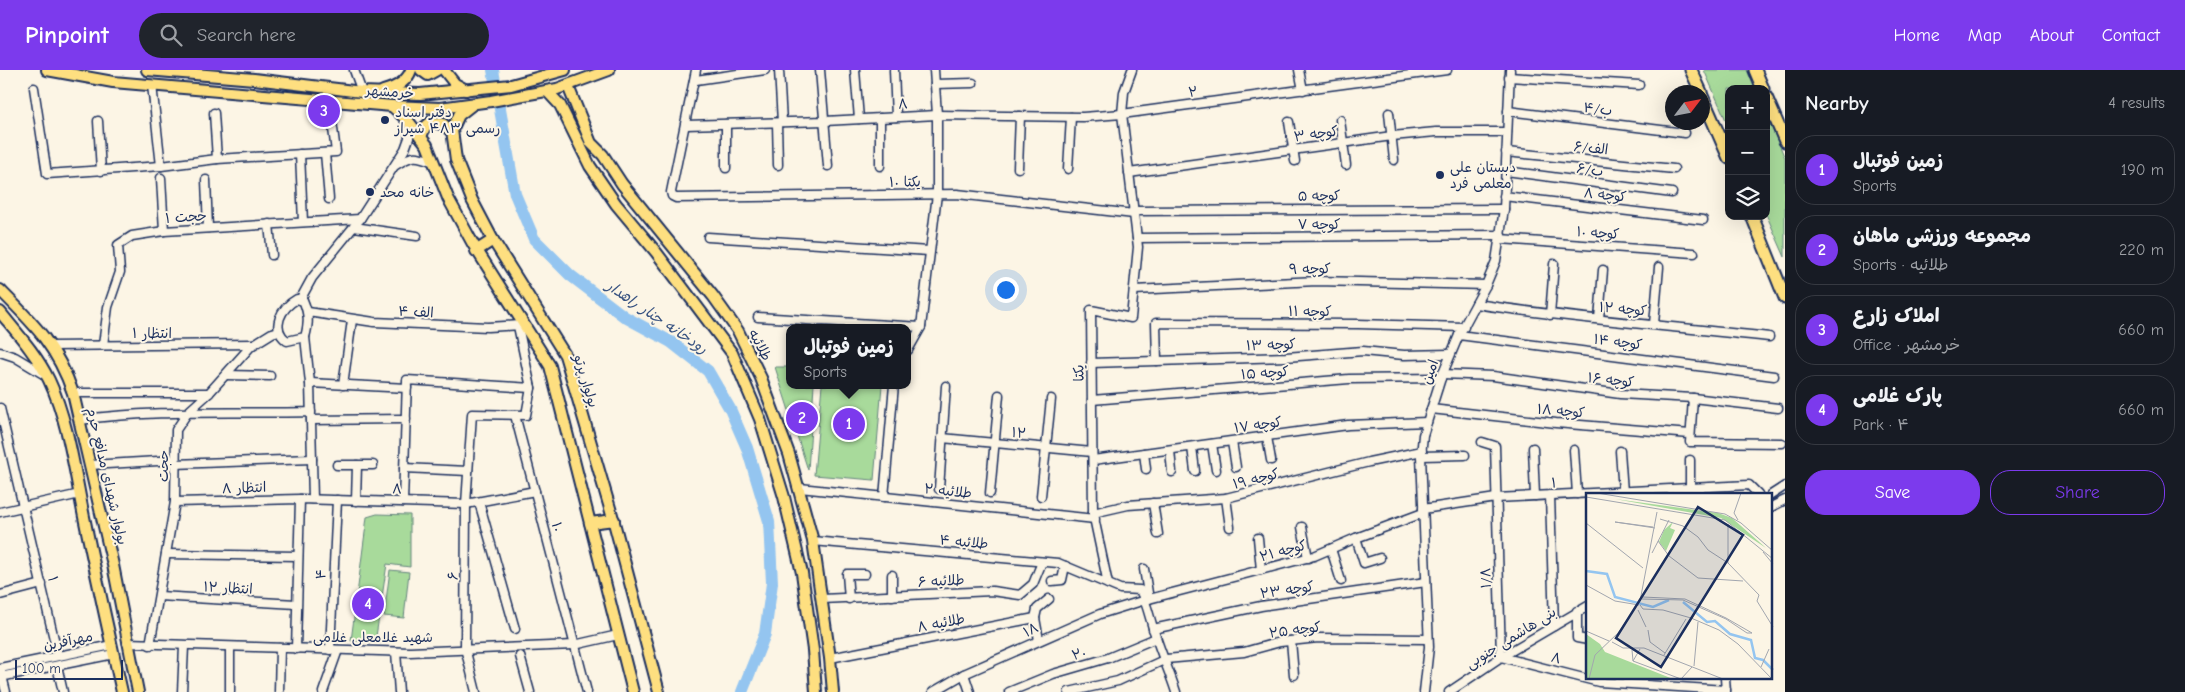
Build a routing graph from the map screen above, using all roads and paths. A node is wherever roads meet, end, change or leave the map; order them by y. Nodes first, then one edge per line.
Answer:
1 (46, 70) edge
2 (147, 70) edge
3 (354, 70) edge
4 (411, 70) edge
5 (421, 70) edge
6 (437, 70) edge
7 (444, 70) edge
8 (565, 70) edge
9 (610, 70) edge
10 (696, 70) edge
11 (765, 70) edge
12 (779, 70) edge
13 (820, 70) edge
14 (855, 70) edge
15 (894, 70) edge
16 (934, 70) edge
17 (1132, 70) edge
18 (1300, 70) edge
19 (1447, 70) edge
20 (1691, 70) edge
21 (1755, 70) edge
22 (1509, 73) edge
23 (257, 79) junction
24 (696, 80) junction
25 (973, 83) dead end
26 (935, 84) junction
27 (152, 85) junction
28 (1698, 85) edge
29 (1761, 85) edge
30 (568, 86) junction
31 (1639, 86) dead end
32 (34, 88) dead end
33 (467, 90) junction
34 (1303, 90) junction
35 (362, 92) junction
36 (547, 92) junction
37 (377, 93) junction
38 (257, 94) junction
39 (473, 104) junction
40 (392, 106) junction
41 (1770, 106) edge
42 (1508, 111) junction
43 (214, 113) dead end
44 (1389, 113) dead end
45 (1710, 113) edge
46 (1122, 114) junction
47 (937, 115) junction
48 (1020, 116) junction
49 (896, 117) junction
50 (1072, 117) junction
51 (880, 118) junction
52 (859, 119) junction
53 (1340, 120) dead end
54 (98, 121) dead end
55 (332, 121) dead end
56 (825, 121) junction
57 (409, 122) junction
58 (779, 122) junction
59 (1288, 122) dead end
60 (686, 124) junction
61 (726, 124) junction
62 (452, 132) junction
63 (1507, 132) junction
64 (1684, 133) dead end
65 (1392, 136) junction
66 (421, 137) junction
67 (1785, 141) edge
68 (1343, 143) junction
69 (1725, 149) edge
70 (1293, 150) junction
71 (1506, 152) junction
72 (325, 153) junction
73 (300, 154) junction
74 (217, 159) junction
75 (1394, 160) dead end
76 (434, 162) junction
77 (1295, 162) dead end
78 (778, 165) dead end
79 (1346, 165) dead end
80 (160, 166) junction
81 (828, 166) dead end
82 (880, 166) dead end
83 (393, 167) junction
84 (726, 168) dead end
85 (1018, 168) dead end
86 (1068, 169) dead end
87 (1674, 169) dead end
88 (101, 171) junction
89 (1506, 171) junction
90 (1129, 173) junction
91 (161, 178) dead end
92 (206, 180) dead end
93 (1672, 193) dead end
94 (937, 194) junction
95 (1504, 196) junction
96 (329, 199) dead end
97 (1504, 210) junction
98 (1134, 213) junction
99 (360, 219) junction
100 (1703, 220) dead end
101 (1754, 220) edge
102 (303, 222) junction
103 (269, 224) junction
104 (354, 227) junction
105 (208, 228) junction
106 (164, 231) junction
107 (417, 236) dead end
108 (708, 237) dead end
109 (1501, 237) junction
110 (1137, 238) junction
111 (494, 240) junction
112 (476, 251) junction
113 (929, 251) junction
114 (1694, 253) dead end
115 (272, 255) dead end
116 (1554, 264) dead end
117 (1659, 267) dead end
118 (1603, 270) dead end
119 (1486, 285) junction
120 (0, 290) edge
121 (1134, 290) junction
122 (1785, 298) edge
123 (300, 300) junction
124 (1476, 304) junction
125 (0, 312) edge
126 (308, 312) junction
127 (1550, 315) junction
128 (758, 317) dead end
129 (1599, 319) junction
130 (352, 320) junction
131 (872, 324) edge
132 (1654, 324) junction
133 (520, 325) junction
134 (911, 326) edge
135 (921, 327) junction
136 (1464, 327) junction
137 (279, 331) junction
138 (1459, 335) junction
139 (305, 337) junction
140 (1769, 337) dead end
141 (254, 344) junction
142 (103, 345) junction
143 (911, 345) edge
144 (50, 346) junction
145 (0, 352) edge
146 (1450, 354) junction
147 (1157, 361) junction
148 (1091, 363) junction
149 (226, 375) junction
150 (46, 376) junction
151 (270, 376) dead end
152 (1441, 376) junction
153 (1774, 376) dead end
154 (310, 383) junction
155 (407, 384) junction
156 (343, 385) junction
157 (946, 386) dead end
158 (531, 388) junction
159 (894, 389) edge
160 (73, 393) junction
161 (210, 393) junction
162 (999, 395) dead end
163 (1693, 398) junction
164 (1051, 399) dead end
165 (1092, 400) junction
166 (0, 408) edge
167 (1778, 408) dead end
168 (1431, 409) junction
169 (188, 412) junction
170 (515, 415) junction
171 (311, 416) junction
172 (406, 419) junction
173 (80, 420) junction
174 (2, 421) edge
175 (1427, 422) junction
176 (1690, 434) junction
177 (1267, 436) junction
178 (942, 438) junction
179 (1232, 442) junction
180 (1482, 442) dead end
181 (994, 443) junction
182 (1782, 443) dead end
183 (1212, 444) junction
184 (1192, 447) junction
185 (1046, 448) junction
186 (1533, 448) dead end
187 (1170, 450) junction
188 (1574, 450) dead end
189 (1620, 451) dead end
190 (1144, 453) junction
191 (1421, 454) junction
192 (1465, 455) dead end
193 (1092, 456) junction
194 (312, 459) junction
195 (1271, 460) dead end
196 (1690, 460) dead end
197 (175, 462) junction
198 (90, 465) junction
199 (337, 465) dead end
200 (357, 465) junction
201 (373, 465) dead end
202 (1236, 467) dead end
203 (404, 468) junction
204 (1146, 469) dead end
205 (1216, 470) dead end
206 (468, 471) junction
207 (1195, 471) dead end
208 (1172, 472) dead end
209 (1785, 486) edge
210 (800, 488) junction
211 (939, 488) dead end
212 (1690, 490) junction
213 (535, 491) junction
214 (1717, 491) edge
215 (1623, 492) junction
216 (990, 493) dead end
217 (1614, 493) edge
218 (1663, 493) edge
219 (1757, 493) edge
220 (80, 494) junction
221 (1578, 494) junction
222 (1586, 494) edge
223 (1772, 494) edge
224 (1550, 495) junction
225 (1041, 496) dead end
226 (1536, 496) junction
227 (884, 497) junction
228 (1226, 498) junction
229 (1496, 498) junction
230 (300, 499) junction
231 (313, 499) junction
232 (337, 500) junction
233 (356, 500) junction
234 (1785, 500) edge
235 (175, 502) junction
236 (403, 502) junction
237 (479, 502) junction
238 (1153, 503) junction
239 (466, 504) junction
240 (1772, 506) edge
241 (23, 507) junction
242 (1423, 511) junction
243 (0, 512) edge
244 (1094, 516) junction
245 (614, 520) junction
246 (590, 523) junction
247 (1230, 527) dead end
248 (1302, 527) dead end
249 (1158, 534) dead end
250 (1258, 538) dead end
251 (1356, 538) junction
252 (814, 541) junction
253 (1331, 549) junction
254 (166, 554) junction
255 (298, 556) junction
256 (1308, 558) junction
257 (1380, 558) dead end
258 (1042, 562) junction
259 (113, 565) junction
260 (1065, 566) junction
261 (96, 568) junction
262 (1144, 569) dead end
263 (1261, 570) junction
264 (865, 574) dead end
265 (892, 575) dead end
266 (1052, 581) dead end
267 (1341, 581) dead end
268 (1426, 582) junction
269 (42, 584) junction
270 (1108, 584) junction
271 (0, 595) edge
272 (159, 596) junction
273 (892, 596) junction
274 (822, 599) junction
275 (849, 599) junction
276 (1147, 599) junction
277 (1050, 600) dead end
278 (296, 604) junction
279 (1586, 607) edge
280 (1578, 611) junction
281 (1035, 618) junction
282 (1554, 626) junction
283 (514, 629) dead end
284 (1153, 629) junction
285 (618, 635) junction
286 (1156, 638) junction
287 (1428, 639) junction
288 (1039, 640) junction
289 (1586, 640) edge
290 (1291, 641) junction
291 (127, 643) junction
292 (150, 645) junction
293 (574, 645) junction
294 (184, 646) junction
295 (230, 647) junction
296 (280, 648) junction
297 (465, 648) junction
298 (296, 649) junction
299 (110, 650) junction
300 (334, 650) junction
301 (396, 652) junction
302 (58, 656) junction
303 (520, 656) dead end
304 (1501, 657) junction
305 (830, 658) junction
306 (1166, 659) junction
307 (57, 666) junction
308 (0, 668) edge
309 (964, 674) junction
310 (1294, 675) dead end
311 (1, 677) edge
312 (1586, 679) edge
313 (1590, 680) edge
314 (937, 691) edge
315 (1726, 691) edge
316 (6, 692) edge
317 (63, 692) edge
318 (122, 692) edge
319 (138, 692) edge
320 (182, 692) edge
321 (230, 692) edge
322 (279, 692) edge
323 (323, 692) edge
324 (399, 692) edge
325 (476, 692) edge
326 (530, 692) edge
327 (587, 692) edge
328 (632, 692) edge
329 (659, 692) edge
330 (816, 692) edge
331 (833, 692) edge
332 (970, 692) edge
333 (1009, 692) edge
334 (1069, 692) edge
335 (1176, 692) edge
336 (1424, 692) edge
337 (1449, 692) edge

1 - 27 main road, خرمشهر
2 - 23 main road, خرمشهر
3 - 35 street
4 - 37 main road
5 - 6 main road
7 - 33 main road
8 - 33 main road, خرمشهر
9 - 30 main road, خرمشهر
10 - 24 street
11 - 24 street
12 - 58 street
13 - 56 street
14 - 52 street
15 - 49 street
16 - 26 street
17 - 46 street, یکتا
18 - 34 street
19 - 34 street, ۲
20 - 28 highway
21 - 29 highway
22 - 31 street
22 - 42 street, امین
23 - 35 main road, خرمشهر
23 - 38 main road
24 - 60 street
25 - 26 street
26 - 47 street
27 - 38 main road, خرمشهر
27 - 80 street
30 - 36 main road, خرمشهر
30 - 210 main road, طلائیه
32 - 88 street
33 - 37 main road, خرمشهر
34 - 46 street, ۲
35 - 37 main road, خرمشهر
36 - 39 main road, خرمشهر
36 - 330 main road, طلائیه
38 - 40 main road, خرمشهر
39 - 40 main road, خرمشهر
39 - 62 main road
40 - 57 main road
41 - 67 highway
42 - 63 street, امین
42 - 64 street, ۴/ب
43 - 74 street
44 - 65 street
45 - 69 highway
46 - 50 street, ۸
46 - 90 street, یکتا
47 - 48 street, ۸
47 - 49 street, ۸
47 - 94 street
48 - 50 street, ۸
48 - 85 street
49 - 51 street, ۸
50 - 86 street
51 - 52 street, ۸
51 - 82 street
52 - 56 street, ۸
53 - 68 street
54 - 88 street
55 - 72 street
56 - 58 street, ۸
56 - 81 street
57 - 66 main road
57 - 83 street
58 - 61 street, ۸
58 - 78 street
59 - 70 street
60 - 61 street, ۸
60 - 94 street, ۱۰ یکتا
61 - 84 street
62 - 66 main road
62 - 111 main road, بولوار پرتو
63 - 65 street, کوچه ۳
63 - 71 street, امین
65 - 68 street, کوچه ۳
65 - 75 street
66 - 76 main road
68 - 70 street, کوچه ۳
68 - 79 street
70 - 77 street
70 - 90 street, کوچه ۳
71 - 87 street, ۶/الف
71 - 89 street, امین
72 - 73 street
72 - 96 street
73 - 74 street
73 - 102 street
74 - 80 street
76 - 83 street
76 - 112 main road
80 - 88 street
83 - 99 street
89 - 93 street, ب/۶
89 - 95 street, امین
90 - 98 street, یکتا
91 - 106 street
92 - 105 street
94 - 98 street, ۱۰ یکتا
94 - 113 street
95 - 97 street, امین
95 - 100 street, کوچه ۸
97 - 98 street, کوچه ۵
97 - 109 street, امین
98 - 110 street, یکتا
99 - 102 street, حجت ۱
99 - 104 street
101 - 122 highway
102 - 103 street, حجت ۱
103 - 105 street, حجت ۱
103 - 115 street
104 - 107 street
104 - 123 street
105 - 106 street, حجت ۱
106 - 142 street, حجت ۱
108 - 113 street
109 - 110 street, کوچه ۷
109 - 114 street, کوچه ۱۰
109 - 119 street, امین
110 - 121 street, یکتا
111 - 112 main road
111 - 245 main road, بولوار پرتو
112 - 133 main road
113 - 135 street
116 - 127 street
117 - 132 street
118 - 129 street
119 - 121 street, کوچه ۹
119 - 124 street, امین
120 - 144 main road, بولوار شهدای مدافع حرم
121 - 148 street, یکتا
123 - 126 street
123 - 137 street
124 - 127 street, کوچه ۱۲
124 - 136 street, امین
125 - 150 main road
126 - 130 street, ۴ الف
126 - 139 street
127 - 129 street, کوچه ۱۲
128 - 131 street
129 - 132 street, کوچه ۱۲
130 - 133 street, ۴ الف
130 - 156 street
132 - 140 street, کوچه ۱۲
133 - 158 street
133 - 246 main road
134 - 135 street
135 - 143 street
136 - 138 street, امین
136 - 147 street, کوچه ۱۱
137 - 139 street
137 - 141 street, حجت
138 - 146 street, امین
138 - 153 street, کوچه ۱۴
139 - 154 street
141 - 142 street, انتظار ۱
141 - 149 street, حجت
142 - 144 street, انتظار ۱
144 - 160 main road, بولوار شهدای مدافع حرم
145 - 150 street
146 - 147 street, کوچه ۱۳
146 - 152 street, امین
147 - 148 street, کوچه ۱۳
148 - 165 street, یکتا
149 - 151 street
149 - 161 street, حجت
150 - 220 main road
152 - 163 street, کوچه ۱۶
152 - 165 street, کوچه ۱۵
152 - 168 street, امین
154 - 156 street
154 - 171 street
155 - 156 street
155 - 158 street
155 - 172 street
157 - 178 street
158 - 170 street
159 - 227 street
160 - 161 street
160 - 173 main road, بولوار شهدای مدافع حرم
161 - 169 street, حجت
162 - 181 street
163 - 167 street, کوچه ۱۶
163 - 176 street
164 - 185 street
165 - 193 street, یکتا
166 - 174 street
168 - 175 street, امین
168 - 176 street, کوچه ۱۸
169 - 171 street
169 - 173 street
169 - 197 street, حجت
170 - 206 street, ۶
170 - 213 street, ۱۰
171 - 172 street
171 - 194 street
172 - 203 street
173 - 198 main road, بولوار شهدای مدافع حرم
174 - 241 street
175 - 177 street, کوچه ۱۷
175 - 191 street, امین
176 - 182 street
177 - 179 street, کوچه ۱۷
177 - 195 street
178 - 181 street, ۱۲
178 - 211 street
179 - 183 street, کوچه ۱۷
179 - 202 street
180 - 229 street, ۱/۸
181 - 185 street, ۱۲
181 - 216 street
183 - 184 street, کوچه ۱۷
183 - 205 street
184 - 187 street, کوچه ۱۷
184 - 207 street
185 - 193 street, ۱۲
185 - 225 street
186 - 226 street
187 - 190 street, کوچه ۱۷
187 - 208 street
188 - 221 street
189 - 215 street
190 - 193 street, کوچه ۱۷
190 - 204 street
191 - 192 street, کوچه ۱۹
191 - 228 street, کوچه ۱۹
191 - 242 street, امین
193 - 244 street, یکتا
194 - 197 street
194 - 231 street
196 - 212 street
197 - 198 street
197 - 235 street, حجت
198 - 259 main road, بولوار شهدای مدافع حرم
199 - 200 street
200 - 201 street
200 - 233 street
203 - 206 street
203 - 236 street
206 - 239 street, ۶
209 - 223 street
210 - 227 street, طلائیه ۲
210 - 252 main road, طلائیه
212 - 214 street, ۱
212 - 218 street, ۱
213 - 237 street, ۸
213 - 293 street, ۱۰
214 - 219 street, ۱
215 - 217 street, ۱
215 - 218 street, ۱
220 - 241 street
220 - 261 main road
221 - 222 street, ۱
221 - 224 street, ۱
224 - 226 street, ۱
224 - 282 street
226 - 229 street, ۱
227 - 244 street, طلائیه ۲
228 - 238 street, کوچه ۱۹
228 - 247 street
229 - 242 street, ۱
229 - 304 street, ۱/۸
230 - 231 street, انتظار ۸
230 - 235 street, انتظار ۸
230 - 255 street
231 - 232 street, ۸
232 - 233 street, ۸
232 - 300 street, ۴
233 - 236 street, ۸
234 - 240 street
235 - 254 street, حجت
236 - 239 street, ۸
237 - 239 street, ۸
237 - 283 street
238 - 244 street, کوچه ۱۹
238 - 249 street
239 - 297 street, ۶
241 - 243 street
241 - 269 street, ۱
242 - 251 street, کوچه ۲۱
242 - 268 street, امین
244 - 270 street, یکتا
245 - 246 main road
245 - 329 main road, بولوار پرتو
246 - 285 main road
248 - 256 street
250 - 263 street
251 - 253 street, کوچه ۲۱
251 - 257 street
252 - 258 street, طلائیه ۴
252 - 274 main road, طلائیه
253 - 256 street, کوچه ۲۱
253 - 267 street
254 - 255 street
254 - 272 street, حجت
255 - 278 street
256 - 263 street, کوچه ۲۱
258 - 260 street, طلائیه ۴
258 - 273 street, طلائیه ۶
259 - 261 main road
259 - 291 main road, بولوار شهدای مدافع حرم
260 - 266 street
260 - 270 street, طلائیه ۴
261 - 299 main road
262 - 276 street
263 - 276 street, کوچه ۲۱
264 - 275 street
265 - 273 street
268 - 284 street, کوچه ۲۳
268 - 287 street, امین
269 - 271 street
269 - 302 street, ۱
270 - 276 street
272 - 278 street, انتظار ۱۲
272 - 292 street, حجت
273 - 275 street, طلائیه ۶
274 - 275 street, طلائیه ۶
274 - 305 main road, طلائیه
276 - 284 street
276 - 288 street, ۱۸
277 - 281 street
278 - 298 street
279 - 280 street, بنی هاشمی جنوبی
280 - 282 street, بنی هاشمی جنوبی
280 - 289 street
281 - 288 street
281 - 305 street, طلائیه ۸
282 - 304 street, بنی هاشمی جنوبی
284 - 286 street
285 - 293 street, شهید غلامعلی غلامی
285 - 328 main road
286 - 306 street
286 - 333 street, ۲۰
287 - 290 street, کوچه ۲۵
287 - 336 street, امین
288 - 309 street, ۱۸
290 - 306 street, کوچه ۲۵
290 - 310 street
291 - 292 street, شهید غلامعلی غلامی
291 - 319 main road, بولوار شهدای مدافع حرم
292 - 294 street, شهید غلامعلی غلامی
293 - 297 street, شهید غلامعلی غلامی
293 - 327 street, ۱۰
294 - 295 street, شهید غلامعلی غلامی
294 - 320 street
295 - 296 street, شهید غلامعلی غلامی
295 - 321 street
296 - 298 street, شهید غلامعلی غلامی
296 - 322 street
297 - 301 street, شهید غلامعلی غلامی
297 - 325 street, ۶
298 - 300 street, شهید غلامعلی غلامی
299 - 302 street, مهرآفرین
299 - 307 street, مهرآفرین
299 - 318 main road
300 - 301 street, شهید غلامعلی غلامی
300 - 323 street, ۴
301 - 324 street
302 - 308 street, مهرآفرین
303 - 326 street
304 - 312 street, ۸
304 - 337 street, بنی هاشمی جنوبی
305 - 331 main road, طلائیه
306 - 334 street, کوچه ۲۵
306 - 335 street
307 - 311 street, مهرآفرین
307 - 317 street
308 - 311 street
309 - 314 street, ۱۸
309 - 332 street
311 - 316 street
313 - 315 street, ۸

